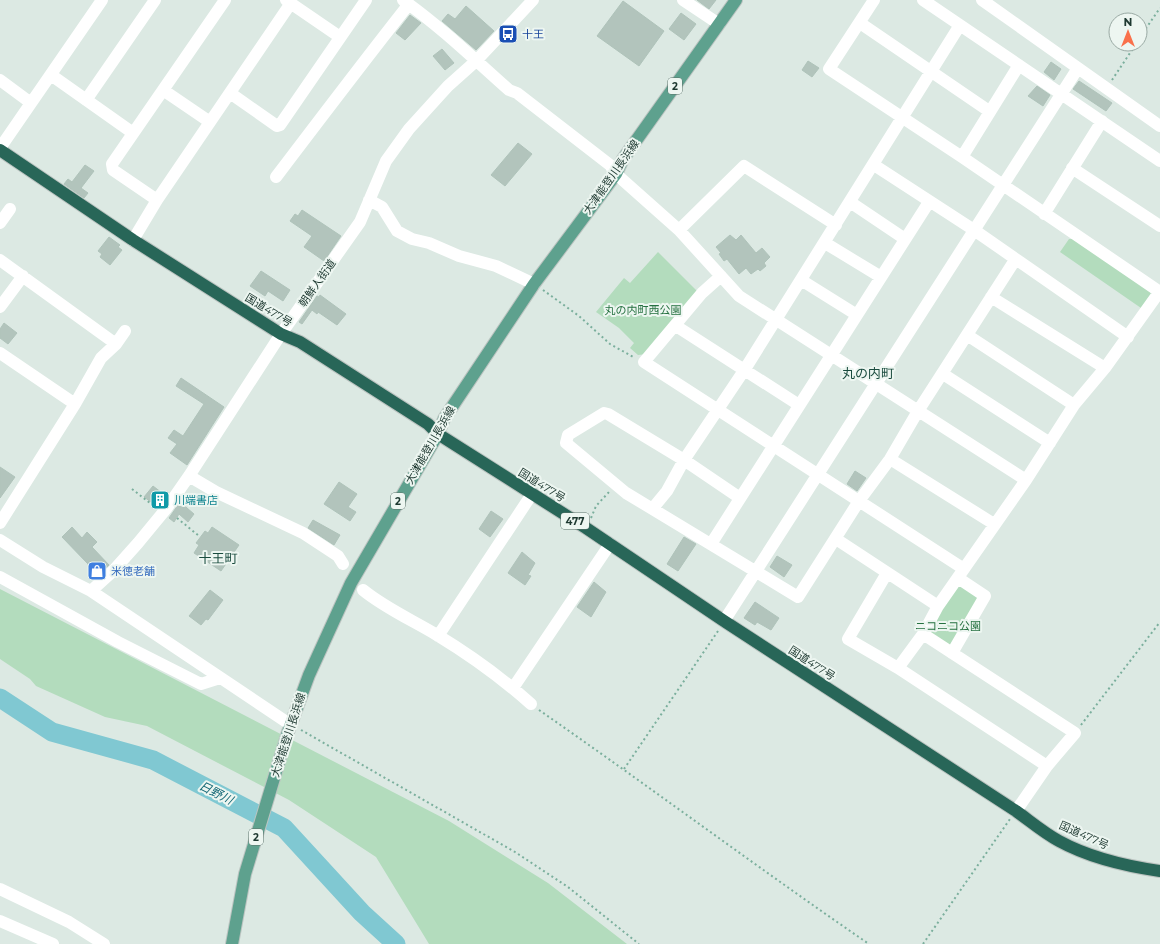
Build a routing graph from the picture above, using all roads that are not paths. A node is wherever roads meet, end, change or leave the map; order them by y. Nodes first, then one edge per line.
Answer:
1 (102, 0) edge
2 (155, 0) edge
3 (225, 0) edge
4 (366, 0) edge
5 (533, 0) edge
6 (683, 0) edge
7 (736, 0) edge
8 (874, 0) edge
9 (923, 0) edge
10 (982, 0) edge
11 (289, 2) edge
12 (406, 2) edge
13 (860, 23) junction
14 (719, 24) junction
15 (960, 25) junction
16 (340, 37) junction
17 (476, 61) junction
18 (1019, 65) junction
19 (1078, 68) junction
20 (932, 72) junction
21 (51, 75) junction
22 (0, 80) edge
23 (163, 90) junction
24 (230, 93) junction
25 (1061, 94) junction
26 (86, 100) junction
27 (31, 103) junction
28 (989, 111) junction
29 (902, 119) junction
30 (1102, 121) junction
31 (210, 122) junction
32 (1160, 126) edge
33 (133, 133) junction
34 (0, 149) edge
35 (962, 157) junction
36 (1160, 161) edge
37 (874, 165) junction
38 (1072, 168) junction
39 (616, 174) junction
40 (276, 177) dead end
41 (1003, 185) junction
42 (157, 200) junction
43 (370, 200) junction
44 (850, 202) junction
45 (929, 202) junction
46 (10, 209) dead end
47 (1044, 214) junction
48 (0, 223) edge
49 (836, 225) junction
50 (1160, 226) edge
51 (679, 230) junction
52 (974, 230) junction
53 (133, 240) junction
54 (905, 240) junction
55 (825, 243) junction
56 (0, 260) edge
57 (1015, 260) junction
58 (23, 276) junction
59 (721, 276) junction
60 (881, 277) junction
61 (802, 280) junction
62 (534, 284) junction
63 (1160, 292) edge
64 (991, 297) junction
65 (0, 307) edge
66 (857, 315) junction
67 (775, 320) junction
68 (676, 326) junction
69 (125, 331) dead end
70 (281, 334) junction
71 (967, 335) junction
72 (1128, 337) junction
73 (116, 344) junction
74 (0, 353) edge
75 (831, 356) junction
76 (1105, 368) junction
77 (745, 369) junction
78 (943, 374) junction
79 (877, 384) junction
80 (75, 404) junction
81 (799, 404) junction
82 (1074, 404) junction
83 (718, 411) junction
84 (918, 411) junction
85 (438, 434) junction
86 (1050, 443) junction
87 (774, 447) junction
88 (890, 459) junction
89 (684, 460) junction
90 (818, 475) junction
91 (189, 476) junction
92 (1026, 480) junction
93 (532, 494) junction
94 (740, 498) junction
95 (859, 501) junction
96 (653, 508) junction
97 (0, 522) edge
98 (994, 524) junction
99 (0, 540) edge
100 (836, 540) junction
101 (610, 544) junction
102 (711, 544) junction
103 (343, 564) dead end
104 (756, 572) junction
105 (887, 573) junction
106 (961, 573) junction
107 (0, 577) edge
108 (363, 590) dead end
109 (91, 591) junction
110 (938, 606) junction
111 (724, 621) junction
112 (923, 634) junction
113 (438, 636) junction
114 (952, 652) junction
115 (898, 668) junction
116 (220, 678) junction
117 (513, 688) junction
118 (531, 704) road end
119 (290, 728) junction
120 (1047, 766) junction
121 (1016, 810) junction
122 (1160, 871) edge
123 (0, 889) edge
124 (0, 921) edge
125 (54, 944) edge
126 (104, 944) edge
127 (232, 944) edge

1 - 21 street
2 - 26 street
3 - 23 street
4 - 16 street
5 - 17 street, 朝鮮人街道
6 - 14 street
7 - 14 main road, 大津能登川長浜線 / 2
8 - 13 street
9 - 15 street
10 - 19 street
11 - 16 street
11 - 24 street
12 - 17 street
12 - 40 street
13 - 20 street
13 - 29 street
14 - 39 main road, 大津能登川長浜線 / 2
15 - 18 street
15 - 20 street
16 - 24 street
17 - 39 street
17 - 43 street, 朝鮮人街道
18 - 25 street
18 - 28 street
19 - 25 street
19 - 32 street
20 - 28 street
20 - 29 street
21 - 26 street
21 - 27 street
22 - 27 street
23 - 31 street
23 - 33 street
24 - 31 street
25 - 30 street
25 - 41 street
26 - 33 street
27 - 34 street
28 - 35 street
29 - 35 street
29 - 37 street
30 - 36 street
30 - 38 street
31 - 42 street
33 - 42 street
34 - 53 highway, 国道477号 / 477
35 - 41 street
37 - 44 street
37 - 45 street
38 - 47 street
38 - 50 street
39 - 51 street
39 - 62 main road, 大津能登川長浜線 / 2
41 - 47 street
41 - 52 street
42 - 53 street
43 - 62 street
43 - 70 street, 朝鮮人街道
44 - 49 street
44 - 54 street
45 - 52 street
45 - 54 street
46 - 48 street
47 - 63 street
49 - 51 street
49 - 55 street
51 - 59 street
52 - 57 street
52 - 79 street
53 - 70 highway, 国道477号 / 477
54 - 60 street
55 - 60 street
55 - 61 street
56 - 58 street
57 - 64 street
57 - 72 street
58 - 65 street
58 - 73 street
59 - 67 street
59 - 68 street
60 - 66 street
61 - 66 street
61 - 67 street
62 - 85 main road, 大津能登川長浜線 / 2
63 - 72 street
64 - 71 street
64 - 76 street
66 - 75 street
67 - 75 street
67 - 77 street
68 - 77 street
68 - 83 street
69 - 73 street
70 - 85 highway, 国道477号 / 477
70 - 91 street, 朝鮮人街道
71 - 78 street
71 - 82 street
72 - 76 street
73 - 80 street
74 - 80 street
75 - 79 street
75 - 81 street
76 - 82 street
77 - 81 street
77 - 83 street
78 - 84 street
78 - 86 street
79 - 84 street
79 - 90 street
80 - 97 street
81 - 87 street
82 - 86 street
83 - 87 street
83 - 89 street
84 - 88 street
84 - 92 street
85 - 93 highway, 国道477号 / 477
85 - 119 main road, 大津能登川長浜線 / 2
86 - 92 street
87 - 90 street
87 - 94 street
88 - 95 street
88 - 98 street
89 - 94 street
89 - 96 street
89 - 96 street
90 - 95 street
90 - 104 street
91 - 103 street
91 - 109 street, 朝鮮人街道
92 - 98 street
93 - 101 highway, 国道477号 / 477
93 - 113 street
94 - 102 street
95 - 100 street
95 - 106 street
96 - 102 street
98 - 106 street
99 - 109 street
100 - 104 street
100 - 105 street
101 - 111 highway, 国道477号 / 477
101 - 117 street
102 - 104 street
104 - 111 street
105 - 110 street
105 - 115 street
106 - 110 street
106 - 114 street
107 - 116 street
108 - 113 street
109 - 116 street
110 - 112 street
111 - 121 highway, 国道477号 / 477
112 - 114 street
112 - 115 street
113 - 117 street
114 - 120 street
115 - 120 street
116 - 119 street
117 - 118 street
119 - 127 main road, 大津能登川長浜線 / 2
120 - 121 street
121 - 122 highway, 国道477号 / 477
123 - 126 street
124 - 125 street

